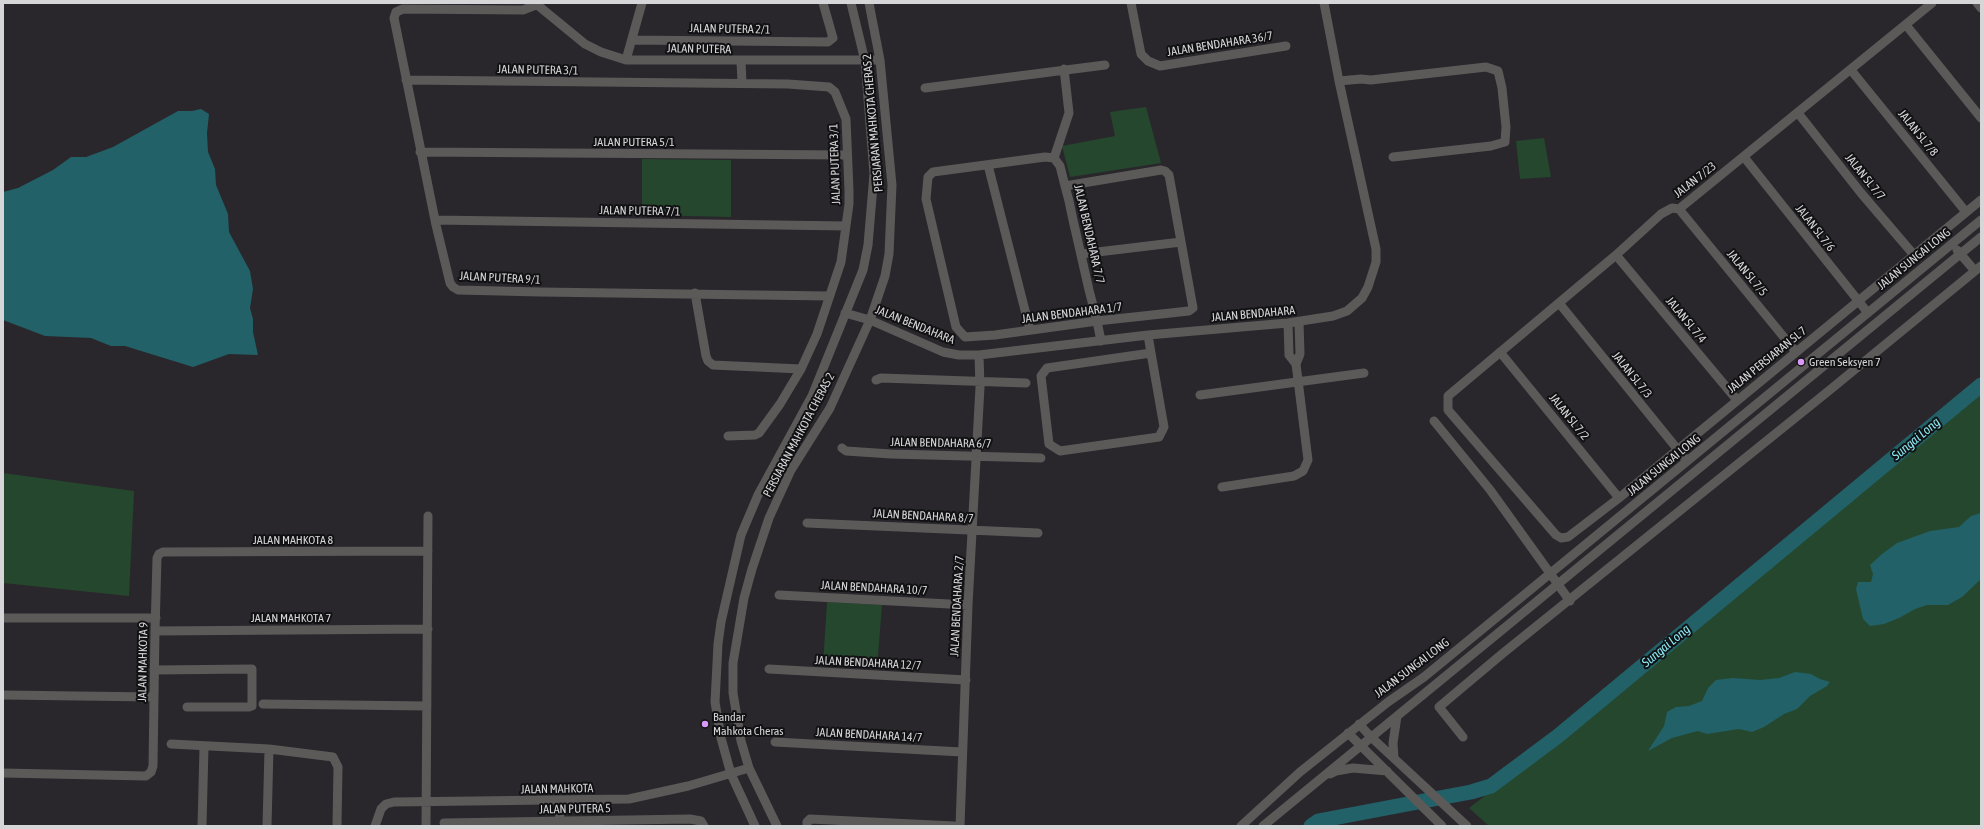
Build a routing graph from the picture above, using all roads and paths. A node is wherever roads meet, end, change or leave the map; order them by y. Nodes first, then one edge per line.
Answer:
1 (642, 3) edge
2 (823, 3) edge
3 (851, 3) edge
4 (869, 3) edge
5 (1131, 3) edge
6 (1324, 3) edge
7 (1932, 3) edge
8 (1977, 3) edge
9 (536, 4) edge
10 (1981, 8) edge
11 (1906, 25) junction
12 (632, 40) junction
13 (1286, 46) dead end
14 (626, 60) junction
15 (880, 60) junction
16 (741, 61) junction
17 (865, 61) junction
18 (1104, 65) dead end
19 (1064, 69) junction
20 (1851, 70) junction
21 (406, 80) junction
22 (742, 83) junction
23 (1339, 84) junction
24 (925, 88) dead end
25 (1798, 113) junction
26 (1981, 118) edge
27 (420, 152) junction
28 (847, 155) junction
29 (1393, 157) dead end
30 (1744, 157) junction
31 (1054, 158) junction
32 (988, 165) junction
33 (1065, 186) junction
34 (1981, 200) edge
35 (1679, 209) junction
36 (1966, 212) junction
37 (435, 220) junction
38 (1981, 220) edge
39 (846, 226) junction
40 (1981, 237) edge
41 (1181, 242) junction
42 (1952, 244) junction
43 (1081, 254) junction
44 (1961, 254) junction
45 (1914, 255) junction
46 (1616, 256) junction
47 (1978, 268) edge
48 (695, 294) junction
49 (829, 296) junction
50 (1858, 301) junction
51 (1559, 303) junction
52 (845, 313) junction
53 (1868, 313) junction
54 (870, 320) junction
55 (1097, 321) junction
56 (1299, 322) junction
57 (1288, 323) junction
58 (1030, 330) junction
59 (1148, 335) junction
60 (1101, 341) junction
61 (1500, 352) junction
62 (1796, 352) junction
63 (1151, 353) junction
64 (982, 354) junction
65 (1296, 364) junction
66 (801, 369) junction
67 (1364, 373) dead end
68 (876, 380) dead end
69 (1298, 382) junction
70 (1026, 383) dead end
71 (980, 384) junction
72 (1200, 395) dead end
73 (1737, 400) junction
74 (1434, 421) dead end
75 (728, 436) dead end
76 (842, 448) dead end
77 (1678, 449) junction
78 (976, 456) junction
79 (1041, 458) dead end
80 (1687, 461) junction
81 (1222, 487) dead end
82 (1619, 498) junction
83 (428, 516) dead end
84 (807, 523) dead end
85 (972, 530) junction
86 (1038, 533) dead end
87 (1568, 537) joint
88 (428, 551) junction
89 (159, 554) joint
90 (1550, 573) junction
91 (1558, 586) junction
92 (779, 595) dead end
93 (1570, 601) junction
94 (968, 605) junction
95 (3, 618) edge
96 (156, 618) junction
97 (428, 629) junction
98 (155, 631) junction
99 (769, 669) dead end
100 (154, 670) junction
101 (966, 680) junction
102 (3, 695) edge
103 (154, 697) junction
104 (263, 704) dead end
105 (427, 706) junction
106 (187, 707) dead end
107 (1397, 716) junction
108 (1359, 724) junction
109 (1348, 733) junction
110 (1371, 737) junction
111 (1464, 737) dead end
112 (775, 742) dead end
113 (171, 744) dead end
114 (1360, 746) junction
115 (204, 747) junction
116 (270, 749) junction
117 (962, 752) junction
118 (1394, 758) junction
119 (749, 768) junction
120 (1387, 771) junction
121 (3, 773) edge
122 (731, 774) junction
123 (1322, 778) junction
124 (557, 801) junction
125 (426, 802) junction
126 (558, 822) edge
127 (444, 823) dead end
128 (634, 823) edge
129 (1464, 823) edge
130 (482, 824) edge
131 (202, 826) edge
132 (267, 826) edge
133 (337, 826) edge
134 (375, 826) edge
135 (426, 826) edge
136 (704, 826) edge
137 (755, 826) edge
138 (777, 826) edge
139 (807, 826) edge
140 (954, 826) edge
141 (960, 826) edge
142 (1241, 826) edge
143 (1263, 826) edge
144 (1442, 826) edge

1 - 12 street
2 - 12 street, JALAN PUTERA 2/1
3 - 17 street, PERSIARAN MAHKOTA CHERAS 2
4 - 15 street, PERSIARAN MAHKOTA CHERAS 2
5 - 13 street, JALAN BENDAHARA 36/7
6 - 23 street, JALAN BENDAHARA
7 - 11 street, JALAN 7/23
8 - 10 street
9 - 14 street, JALAN PUTERA
9 - 21 street, JALAN PUTERA 9/1
11 - 20 street, JALAN 7/23
11 - 26 street
12 - 14 street
14 - 16 street, JALAN PUTERA
15 - 17 street, JALAN PUTERA
15 - 54 street, PERSIARAN MAHKOTA CHERAS 2
16 - 17 street, JALAN PUTERA
16 - 22 street
17 - 52 street, PERSIARAN MAHKOTA CHERAS 2
18 - 19 street
19 - 24 street
19 - 31 street
20 - 25 street, JALAN 7/23
20 - 36 street, JALAN SL 7/8
21 - 22 street, JALAN PUTERA 3/1
21 - 27 street, JALAN PUTERA 9/1
22 - 28 street, JALAN PUTERA 3/1
23 - 29 street
23 - 56 street, JALAN BENDAHARA
25 - 30 street, JALAN 7/23
25 - 45 street, JALAN SL 7/7
27 - 28 street, JALAN PUTERA 5/1
27 - 37 street, JALAN PUTERA 9/1
28 - 39 street, JALAN PUTERA 3/1
30 - 35 street, JALAN 7/23
30 - 50 street, JALAN SL 7/6
31 - 32 street
31 - 33 street, JALAN BENDAHARA 7/7
32 - 58 street
32 - 58 street, JALAN BENDAHARA 1/7
33 - 41 street
33 - 43 street, JALAN BENDAHARA 7/7
34 - 36 street, JALAN PERSIARAN SL 7
35 - 46 street, JALAN 7/23
35 - 62 street, JALAN SL 7/5
36 - 45 street, JALAN PERSIARAN SL 7
37 - 39 street, JALAN PUTERA 7/1
37 - 48 street, JALAN PUTERA 9/1
38 - 42 street, JALAN SUNGAI LONG
39 - 49 street, JALAN PUTERA 3/1
40 - 44 street, JALAN SUNGAI LONG
41 - 43 street
41 - 55 street, JALAN BENDAHARA 1/7
42 - 44 street
42 - 53 street, JALAN SUNGAI LONG
43 - 55 street, JALAN BENDAHARA 7/7
44 - 47 street
44 - 91 street, JALAN SUNGAI LONG
45 - 50 street, JALAN PERSIARAN SL 7
46 - 51 street, JALAN 7/23
46 - 73 street, JALAN SL 7/4
47 - 93 street
48 - 49 street, JALAN PUTERA 9/1
48 - 66 street
49 - 66 street, JALAN PUTERA 3/1
50 - 53 street, JALAN SL 7/6
50 - 62 street, JALAN PERSIARAN SL 7
51 - 61 street, JALAN 7/23
51 - 77 street, JALAN SL 7/3
52 - 54 street, JALAN BENDAHARA
52 - 122 street, PERSIARAN MAHKOTA CHERAS 2
53 - 80 street, JALAN SUNGAI LONG
54 - 64 street, JALAN BENDAHARA
54 - 119 street, PERSIARAN MAHKOTA CHERAS 2
55 - 58 street, JALAN BENDAHARA 1/7
55 - 60 street, JALAN BENDAHARA 7/7
56 - 57 street, JALAN BENDAHARA
56 - 65 street
57 - 59 street, JALAN BENDAHARA
57 - 65 street
59 - 60 street, JALAN BENDAHARA
59 - 63 street
60 - 64 street, JALAN BENDAHARA
61 - 82 street, JALAN SL 7/2
61 - 87 street, JALAN 7/23
62 - 73 street, JALAN PERSIARAN SL 7
63 - 63 street
64 - 71 street, JALAN BENDAHARA 2/7
65 - 69 street
66 - 75 street, JALAN PUTERA 3/1
67 - 69 street
68 - 71 street
69 - 72 street
69 - 81 street
70 - 71 street
71 - 78 street, JALAN BENDAHARA 2/7
73 - 77 street, JALAN PERSIARAN SL 7
74 - 90 street
76 - 78 street, JALAN BENDAHARA 6/7
77 - 80 street, JALAN SL 7/3
77 - 82 street, JALAN PERSIARAN SL 7
78 - 79 street, JALAN BENDAHARA 6/7
78 - 85 street, JALAN BENDAHARA 2/7
80 - 90 street, JALAN SUNGAI LONG
82 - 87 street, JALAN PERSIARAN SL 7
83 - 88 street
84 - 85 street, JALAN BENDAHARA 8/7
85 - 86 street, JALAN BENDAHARA 8/7
85 - 94 street, JALAN BENDAHARA 2/7
88 - 89 street, JALAN MAHKOTA 8
88 - 97 street
89 - 96 street, JALAN MAHKOTA 9
90 - 91 street
90 - 108 street, JALAN SUNGAI LONG
91 - 93 street
91 - 107 street, JALAN SUNGAI LONG
92 - 94 street, JALAN BENDAHARA 10/7
93 - 111 street
94 - 101 street, JALAN BENDAHARA 2/7
95 - 96 street
96 - 98 street, JALAN MAHKOTA 9
97 - 98 street, JALAN MAHKOTA 7
97 - 105 street
98 - 100 street, JALAN MAHKOTA 9
99 - 101 street, JALAN BENDAHARA 12/7
100 - 103 street, JALAN MAHKOTA 9
100 - 106 street
101 - 117 street, JALAN BENDAHARA 2/7
102 - 103 street
103 - 121 street, JALAN MAHKOTA 9
104 - 105 street
105 - 125 street
107 - 110 street, JALAN SUNGAI LONG
107 - 118 street
108 - 109 street, JALAN SUNGAI LONG
108 - 110 street
109 - 114 street
109 - 142 street, JALAN SUNGAI LONG
110 - 114 street, JALAN SUNGAI LONG
110 - 118 street
112 - 117 street, JALAN BENDAHARA 14/7
113 - 115 street
114 - 120 street
114 - 123 street, JALAN SUNGAI LONG
115 - 116 street
115 - 131 street
116 - 132 street
116 - 133 street
117 - 141 street, JALAN BENDAHARA 2/7
118 - 129 street
119 - 122 street, JALAN MAHKOTA
119 - 138 street, PERSIARAN MAHKOTA CHERAS 2
120 - 123 street
120 - 144 street
122 - 124 street, JALAN MAHKOTA
122 - 137 street, PERSIARAN MAHKOTA CHERAS 2
123 - 143 street, JALAN SUNGAI LONG
124 - 125 street, JALAN MAHKOTA
124 - 126 street
125 - 134 street, JALAN MAHKOTA
125 - 135 street
126 - 128 street, JALAN PUTERA 5
126 - 130 street, JALAN PUTERA 5
127 - 130 street, JALAN PUTERA 5
128 - 136 street, JALAN PUTERA 5
139 - 140 street

